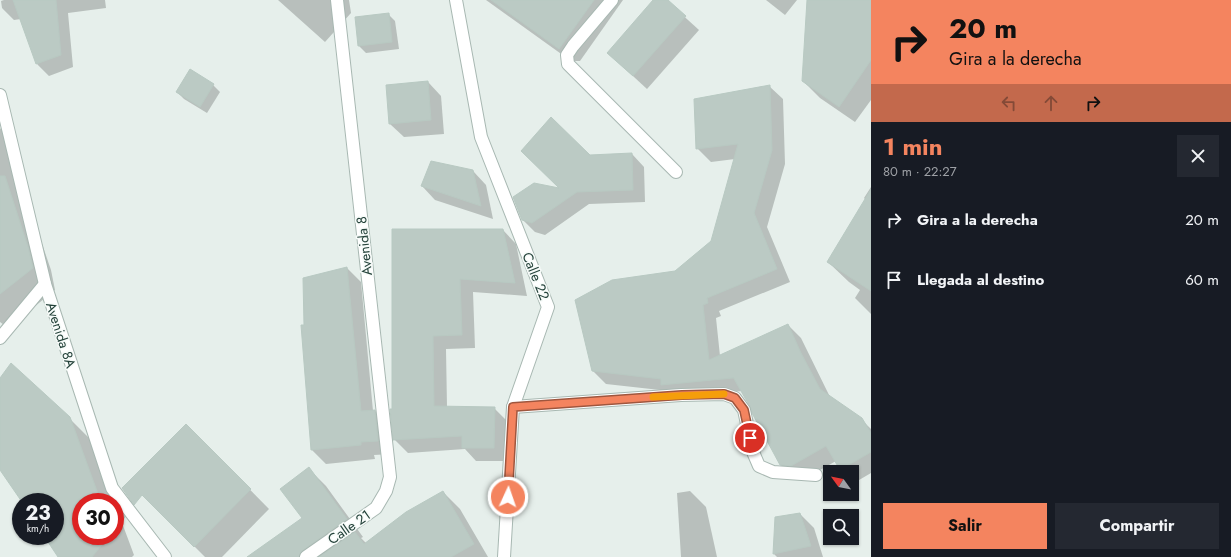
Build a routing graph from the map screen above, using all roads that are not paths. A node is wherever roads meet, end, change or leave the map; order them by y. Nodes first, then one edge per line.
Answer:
1 (337, 0) edge
2 (456, 0) edge
3 (612, 0) edge
4 (0, 95) edge
5 (676, 172) dead end
6 (45, 284) junction
7 (0, 338) edge
8 (513, 407) junction
9 (816, 475) dead end
10 (386, 491) joint
11 (165, 557) edge
12 (306, 557) edge
13 (504, 557) edge

1 - 10 street, Avenida 8
2 - 8 street, Calle 22
3 - 5 street
4 - 6 street, Avenida 8A
6 - 7 street
6 - 11 street, Avenida 8A
8 - 9 street
8 - 13 street, Calle 22
10 - 12 street, Calle 21

